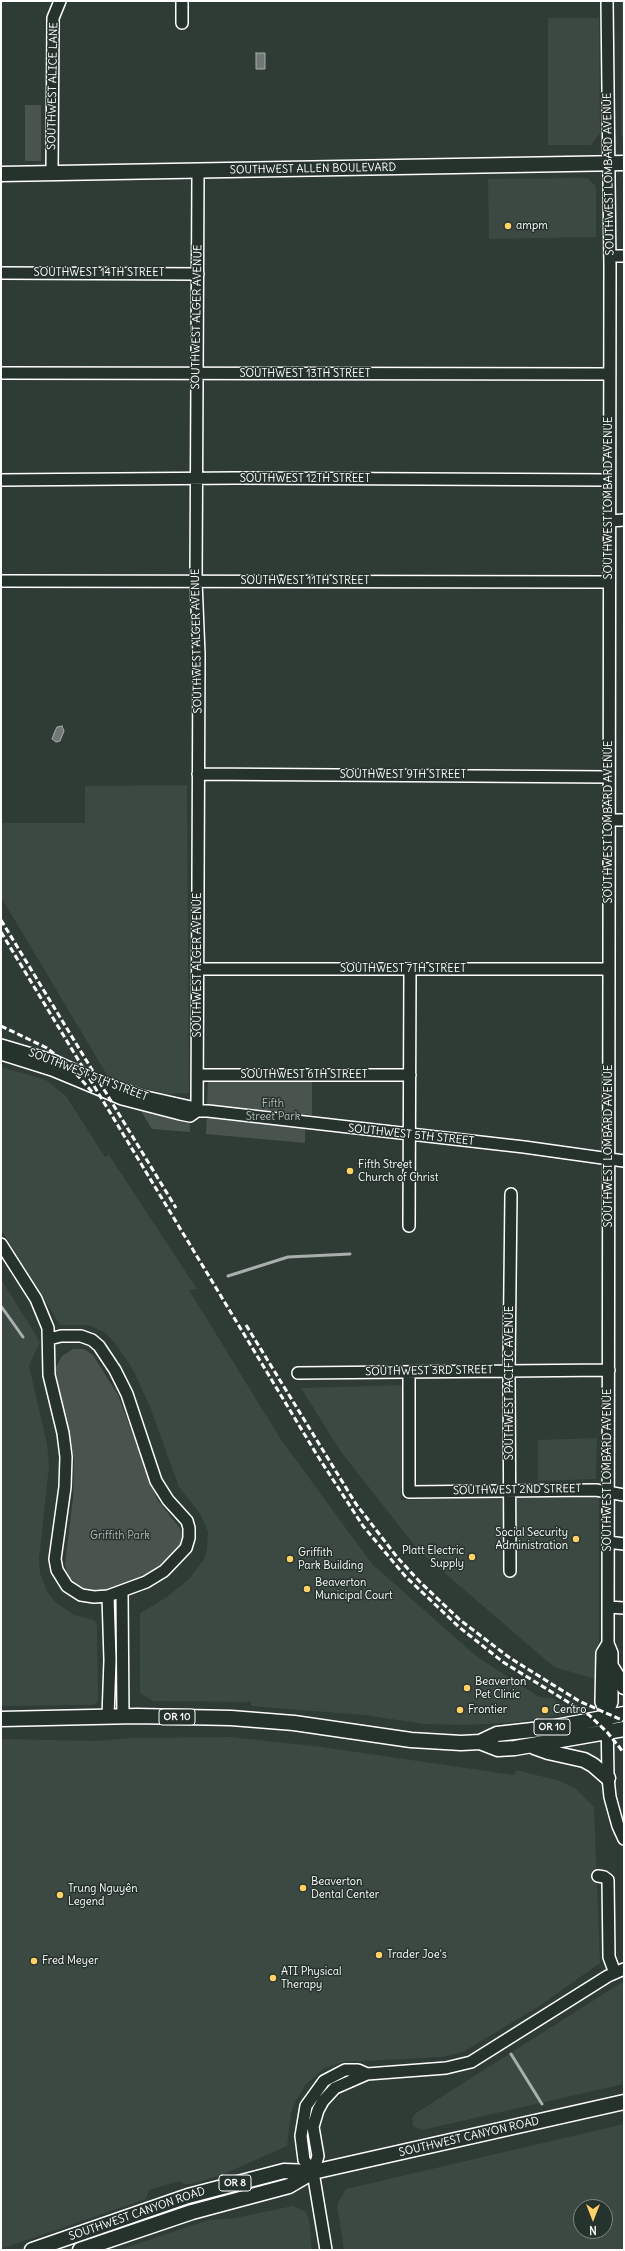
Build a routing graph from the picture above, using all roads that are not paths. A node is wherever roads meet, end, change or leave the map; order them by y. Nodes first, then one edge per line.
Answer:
1 (60, 1) edge
2 (182, 1) edge
3 (607, 1) edge
4 (182, 23) dead end
5 (608, 163) junction
6 (624, 163) edge
7 (198, 171) junction
8 (52, 173) junction
9 (1, 174) edge
10 (610, 256) junction
11 (624, 256) edge
12 (1, 273) edge
13 (198, 274) junction
14 (1, 373) edge
15 (196, 374) junction
16 (610, 374) junction
17 (197, 478) junction
18 (1, 480) edge
19 (609, 480) junction
20 (624, 520) edge
21 (610, 521) junction
22 (1, 581) edge
23 (196, 581) junction
24 (609, 582) junction
25 (198, 774) junction
26 (609, 777) junction
27 (609, 820) junction
28 (624, 820) edge
29 (198, 969) junction
30 (410, 969) junction
31 (609, 969) junction
32 (1, 1045) edge
33 (1, 1054) edge
34 (198, 1075) junction
35 (410, 1075) junction
36 (197, 1112) junction
37 (410, 1134) junction
38 (608, 1159) junction
39 (624, 1161) edge
40 (511, 1194) dead end
41 (409, 1226) dead end
42 (1, 1244) edge
43 (49, 1339) junction
44 (509, 1369) junction
45 (609, 1370) junction
46 (409, 1372) junction
47 (298, 1373) dead end
48 (510, 1490) junction
49 (608, 1492) junction
50 (624, 1495) edge
51 (608, 1542) junction
52 (624, 1544) edge
53 (510, 1571) dead end
54 (122, 1592) junction
55 (108, 1596) junction
56 (608, 1607) junction
57 (624, 1608) edge
58 (608, 1643) junction
59 (612, 1668) junction
60 (624, 1687) edge
61 (624, 1714) edge
62 (607, 1716) junction
63 (108, 1717) junction
64 (123, 1717) junction
65 (1, 1719) edge
66 (624, 1729) edge
67 (608, 1732) junction
68 (480, 1742) junction
69 (532, 1746) junction
70 (608, 1778) junction
71 (624, 1840) edge
72 (598, 1876) dead end
73 (619, 1971) edge
74 (624, 2102) edge
75 (313, 2172) junction
76 (32, 2250) edge
77 (80, 2250) edge
78 (326, 2250) edge

1 - 8 street, SOUTHWEST ALICE LANE
2 - 4 street
3 - 5 street, SOUTHWEST LOMBARD AVENUE
5 - 6 main road, SOUTHWEST ALLEN BOULEVARD
5 - 7 main road, SOUTHWEST ALLEN BOULEVARD
5 - 10 street, SOUTHWEST LOMBARD AVENUE
7 - 8 main road, SOUTHWEST ALLEN BOULEVARD
7 - 13 street, SOUTHWEST ALGER AVENUE
8 - 9 main road, SOUTHWEST ALLEN BOULEVARD
10 - 11 street
10 - 16 street, SOUTHWEST LOMBARD AVENUE
12 - 13 street, SOUTHWEST 14TH STREET
13 - 15 street, SOUTHWEST ALGER AVENUE
14 - 15 street, SOUTHWEST 13TH STREET
15 - 16 street, SOUTHWEST 13TH STREET
15 - 17 street, SOUTHWEST ALGER AVENUE
16 - 19 street, SOUTHWEST LOMBARD AVENUE
17 - 18 street, SOUTHWEST 12TH STREET
17 - 19 street, SOUTHWEST 12TH STREET
17 - 23 street, SOUTHWEST ALGER AVENUE
19 - 21 street, SOUTHWEST LOMBARD AVENUE
20 - 21 street
21 - 24 street, SOUTHWEST LOMBARD AVENUE
22 - 23 street, SOUTHWEST 11TH STREET
23 - 24 street, SOUTHWEST 11TH STREET
23 - 25 street, SOUTHWEST ALGER AVENUE
24 - 26 street, SOUTHWEST LOMBARD AVENUE
25 - 26 street, SOUTHWEST 9TH STREET
25 - 29 street, SOUTHWEST ALGER AVENUE
26 - 27 street, SOUTHWEST LOMBARD AVENUE
27 - 28 street
27 - 31 street, SOUTHWEST LOMBARD AVENUE
29 - 30 street, SOUTHWEST 7TH STREET
29 - 34 street, SOUTHWEST ALGER AVENUE
30 - 31 street, SOUTHWEST 7TH STREET
30 - 35 street
31 - 38 street, SOUTHWEST LOMBARD AVENUE
32 - 36 street, SOUTHWEST 5TH STREET
33 - 36 street, SOUTHWEST 5TH STREET
34 - 35 street, SOUTHWEST 6TH STREET
34 - 36 street, SOUTHWEST ALGER AVENUE
35 - 37 street
36 - 37 street, SOUTHWEST 5TH STREET
37 - 38 street, SOUTHWEST 5TH STREET
37 - 41 street
38 - 39 street, SOUTHWEST 5TH STREET
38 - 45 street, SOUTHWEST LOMBARD AVENUE
40 - 44 street, SOUTHWEST PACIFIC AVENUE
42 - 43 street
43 - 54 street
43 - 55 street
44 - 45 street, SOUTHWEST 3RD STREET
44 - 46 street, SOUTHWEST 3RD STREET
44 - 48 street, SOUTHWEST PACIFIC AVENUE
45 - 49 street, SOUTHWEST LOMBARD AVENUE
46 - 47 street, SOUTHWEST 3RD STREET
46 - 48 street, SOUTHWEST 2ND STREET
48 - 49 street, SOUTHWEST 2ND STREET
48 - 53 street, SOUTHWEST PACIFIC AVENUE
49 - 50 street, SOUTHWEST 2ND STREET
49 - 51 street, SOUTHWEST LOMBARD AVENUE
51 - 52 street
51 - 56 street, SOUTHWEST LOMBARD AVENUE
54 - 55 street
54 - 64 street
55 - 63 street
56 - 57 street
56 - 58 street, SOUTHWEST LOMBARD AVENUE
58 - 59 street, SOUTHWEST LOMBARD AVENUE
58 - 62 street, SOUTHWEST LOMBARD AVENUE
59 - 60 main road
59 - 62 street, SOUTHWEST LOMBARD AVENUE
61 - 62 main road, OR 10
62 - 67 street, SOUTHWEST LOMBARD AVENUE
62 - 68 main road, OR 10
63 - 64 main road, OR 10
63 - 65 main road, OR 10
64 - 68 main road, OR 10
66 - 67 main road, OR 10
67 - 69 main road, OR 10
67 - 70 street, SOUTHWEST LOMBARD AVENUE
68 - 69 main road, OR 10
69 - 70 main road
70 - 71 street, SOUTHWEST LOMBARD AVENUE
72 - 73 street
73 - 75 street
74 - 75 main road, SOUTHWEST CANYON ROAD / OR 8
75 - 76 main road, SOUTHWEST CANYON ROAD / OR 8
75 - 77 main road, SOUTHWEST CANYON ROAD / OR 8
75 - 78 street

